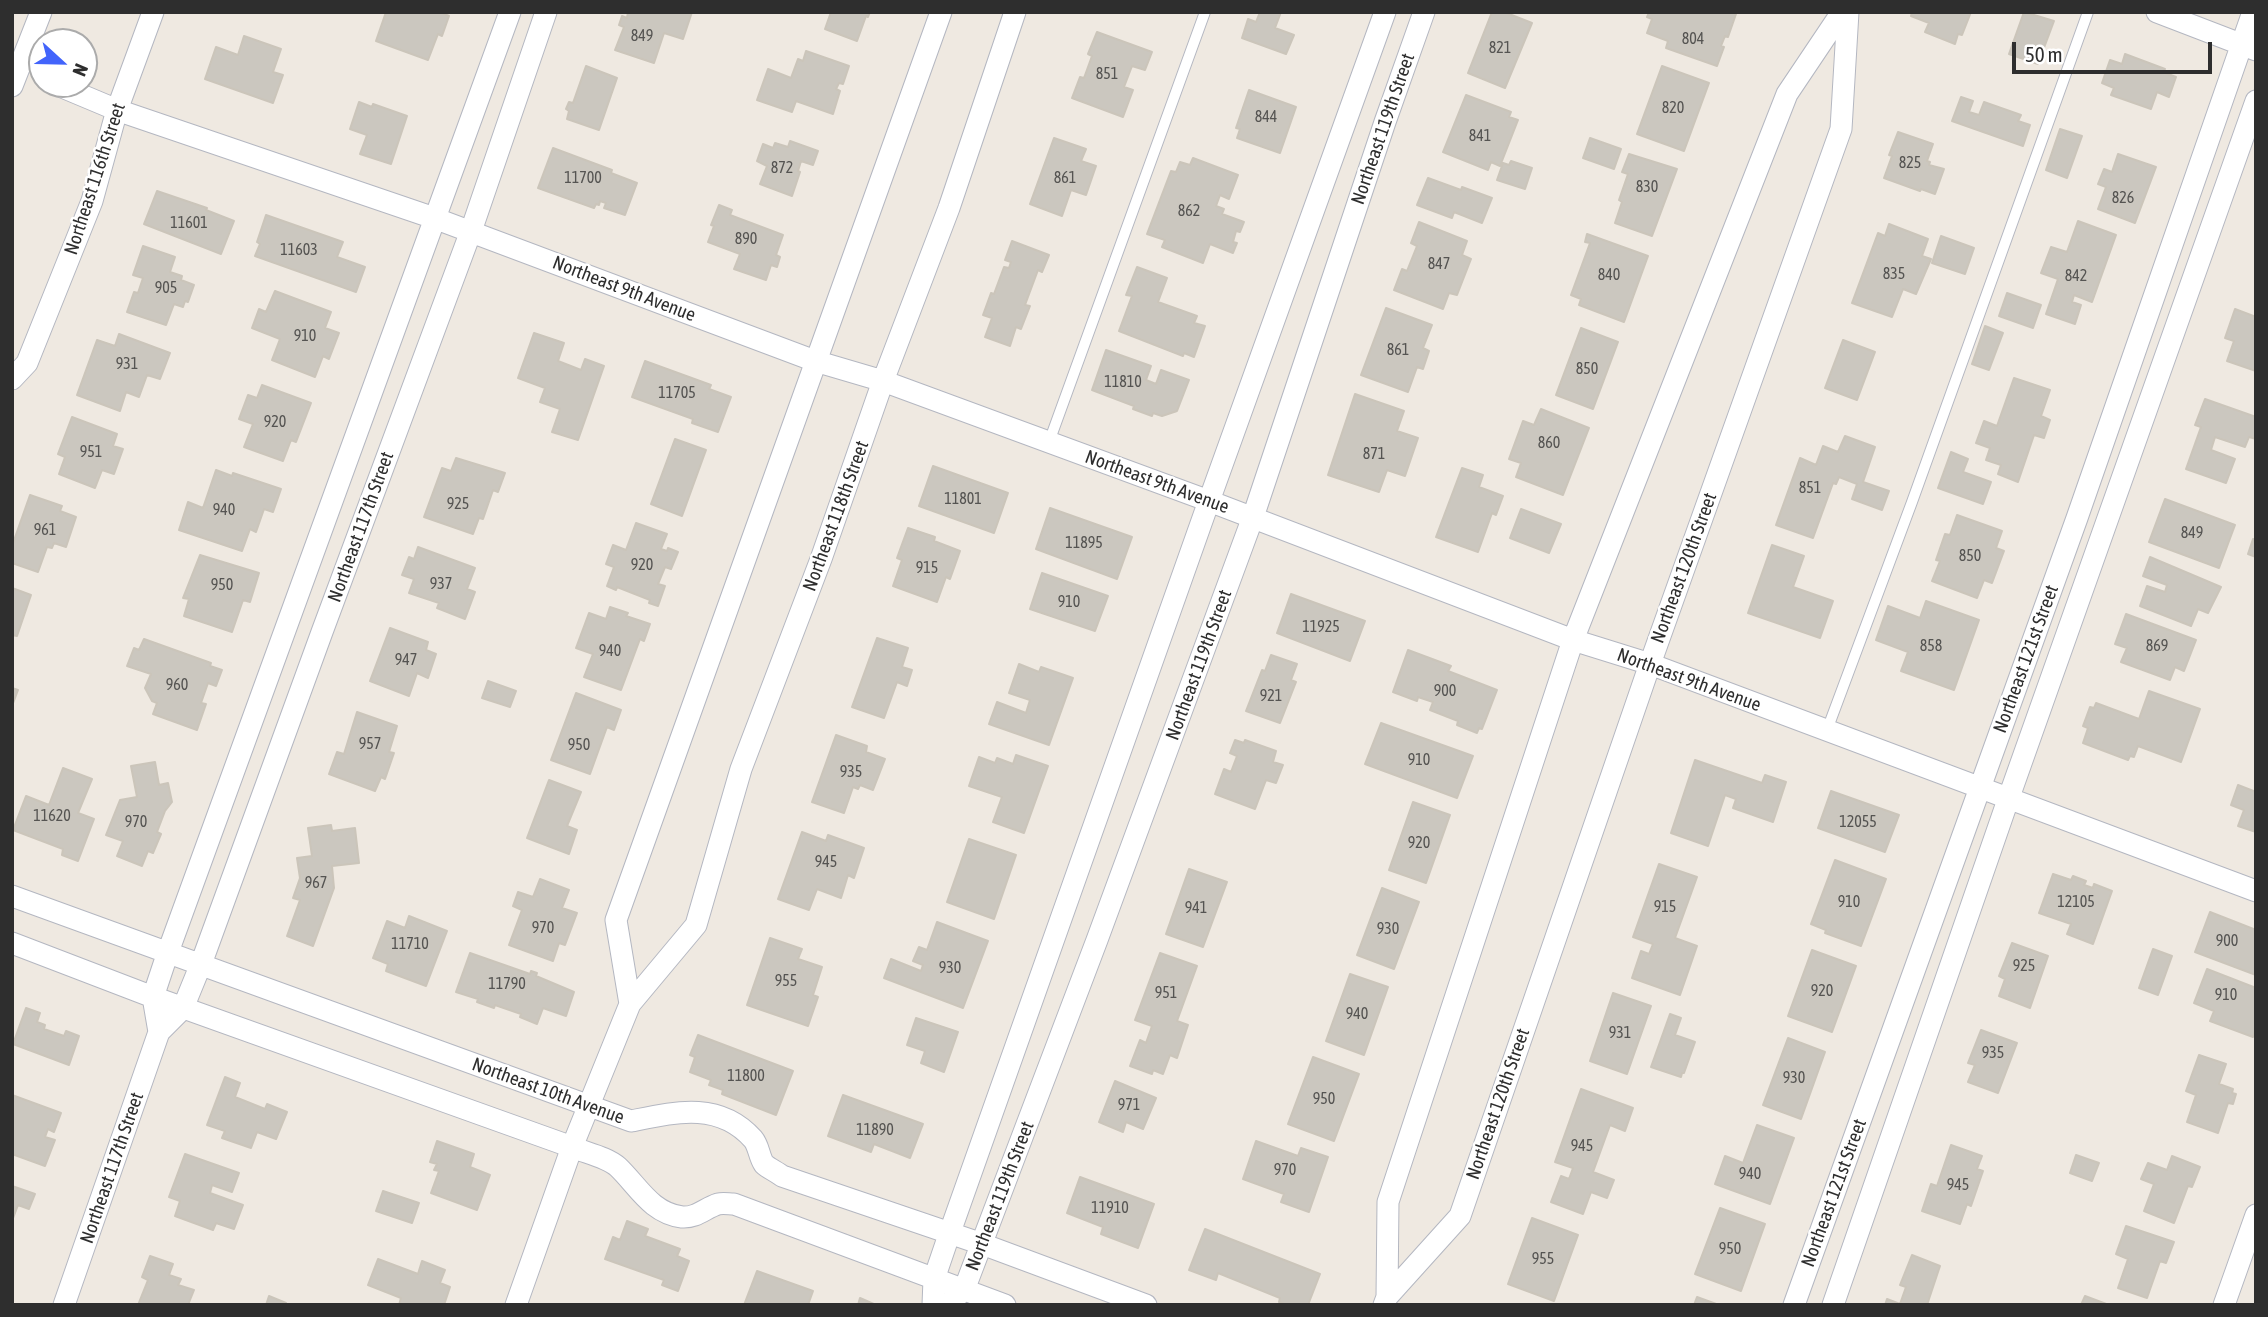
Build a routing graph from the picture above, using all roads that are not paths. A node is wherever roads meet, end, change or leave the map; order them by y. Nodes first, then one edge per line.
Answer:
1 (41, 12) edge
2 (153, 12) edge
3 (510, 12) edge
4 (546, 12) edge
5 (941, 12) edge
6 (1015, 12) edge
7 (1205, 12) edge
8 (1385, 12) edge
9 (1424, 12) edge
10 (1842, 12) edge
11 (1848, 12) edge
12 (2088, 12) edge
13 (2157, 12) edge
14 (2253, 12) edge
15 (2249, 47) edge
16 (14, 74) edge
17 (88, 98) edge
18 (2256, 101) edge
19 (117, 110) junction
20 (434, 218) junction
21 (471, 231) junction
22 (815, 361) junction
23 (12, 379) edge
24 (884, 381) junction
25 (1049, 442) junction
26 (1209, 500) junction
27 (1253, 517) junction
28 (1573, 640) junction
29 (1650, 664) junction
30 (1827, 730) junction
31 (1979, 786) junction
32 (2010, 797) junction
33 (2256, 891) edge
34 (12, 896) edge
35 (12, 943) edge
36 (168, 952) junction
37 (201, 964) junction
38 (153, 998) junction
39 (630, 1004) junction
40 (183, 1008) junction
41 (159, 1032) junction
42 (588, 1105) junction
43 (572, 1147) junction
44 (2256, 1215) edge
45 (950, 1233) junction
46 (982, 1244) junction
47 (934, 1279) junction
48 (964, 1290) junction
49 (1386, 1301) edge
50 (64, 1305) edge
51 (516, 1305) edge
52 (933, 1305) edge
53 (947, 1305) edge
54 (1005, 1305) edge
55 (1146, 1305) edge
56 (1794, 1305) edge
57 (1833, 1305) edge
58 (2224, 1305) edge

1 - 16 street
2 - 19 street, Northeast 116th Street
3 - 20 street, Northeast 117th Street
4 - 21 street, Northeast 117th Street
5 - 22 street
6 - 24 street, Northeast 118th Street
7 - 25 lane
8 - 26 street, Northeast 119th Street
9 - 27 street, Northeast 119th Street
10 - 28 street, Northeast 120th Street
11 - 29 street, Northeast 120th Street
12 - 30 lane
13 - 15 street
14 - 15 street, Northeast 121st Street
15 - 31 street, Northeast 121st Street
17 - 19 street, Northeast 9th Avenue
18 - 32 street, Northeast 121st Street
19 - 20 street, Northeast 9th Avenue
19 - 23 street, Northeast 116th Street
20 - 21 street, Northeast 9th Avenue
20 - 36 street, Northeast 117th Street
21 - 22 street, Northeast 9th Avenue
21 - 37 street, Northeast 117th Street
22 - 24 street, Northeast 9th Avenue
22 - 39 street
24 - 25 street, Northeast 9th Avenue
24 - 39 street, Northeast 118th Street
25 - 26 street, Northeast 9th Avenue
26 - 27 street, Northeast 9th Avenue
26 - 45 street, Northeast 119th Street
27 - 28 street, Northeast 9th Avenue
27 - 46 street, Northeast 119th Street
28 - 29 street, Northeast 9th Avenue
28 - 49 street, Northeast 120th Street
29 - 30 street, Northeast 9th Avenue
29 - 49 street, Northeast 120th Street
30 - 31 street, Northeast 9th Avenue
31 - 32 street, Northeast 9th Avenue
31 - 56 street, Northeast 121st Street
32 - 33 street, Northeast 9th Avenue
32 - 57 street, Northeast 121st Street
34 - 36 street, Northeast 10th Avenue
35 - 38 street
36 - 37 street, Northeast 10th Avenue
36 - 38 street, Northeast 117th Street
37 - 40 street, Northeast 117th Street
37 - 42 street, Northeast 10th Avenue
38 - 40 street
38 - 41 street, Northeast 117th Street
39 - 42 street, Northeast 118th Street
40 - 41 street, Northeast 117th Street
40 - 43 street
41 - 50 street, Northeast 117th Street
42 - 43 street, Northeast 118th Street
42 - 45 street, Northeast 10th Avenue
43 - 47 street
43 - 51 street, Northeast 118th Street
44 - 58 street
45 - 46 street, Northeast 10th Avenue
45 - 47 street, Northeast 119th Street
46 - 48 street, Northeast 119th Street
46 - 55 street, Northeast 10th Avenue
47 - 48 street
47 - 52 street, Northeast 119th Street
48 - 53 street, Northeast 119th Street
48 - 54 street

